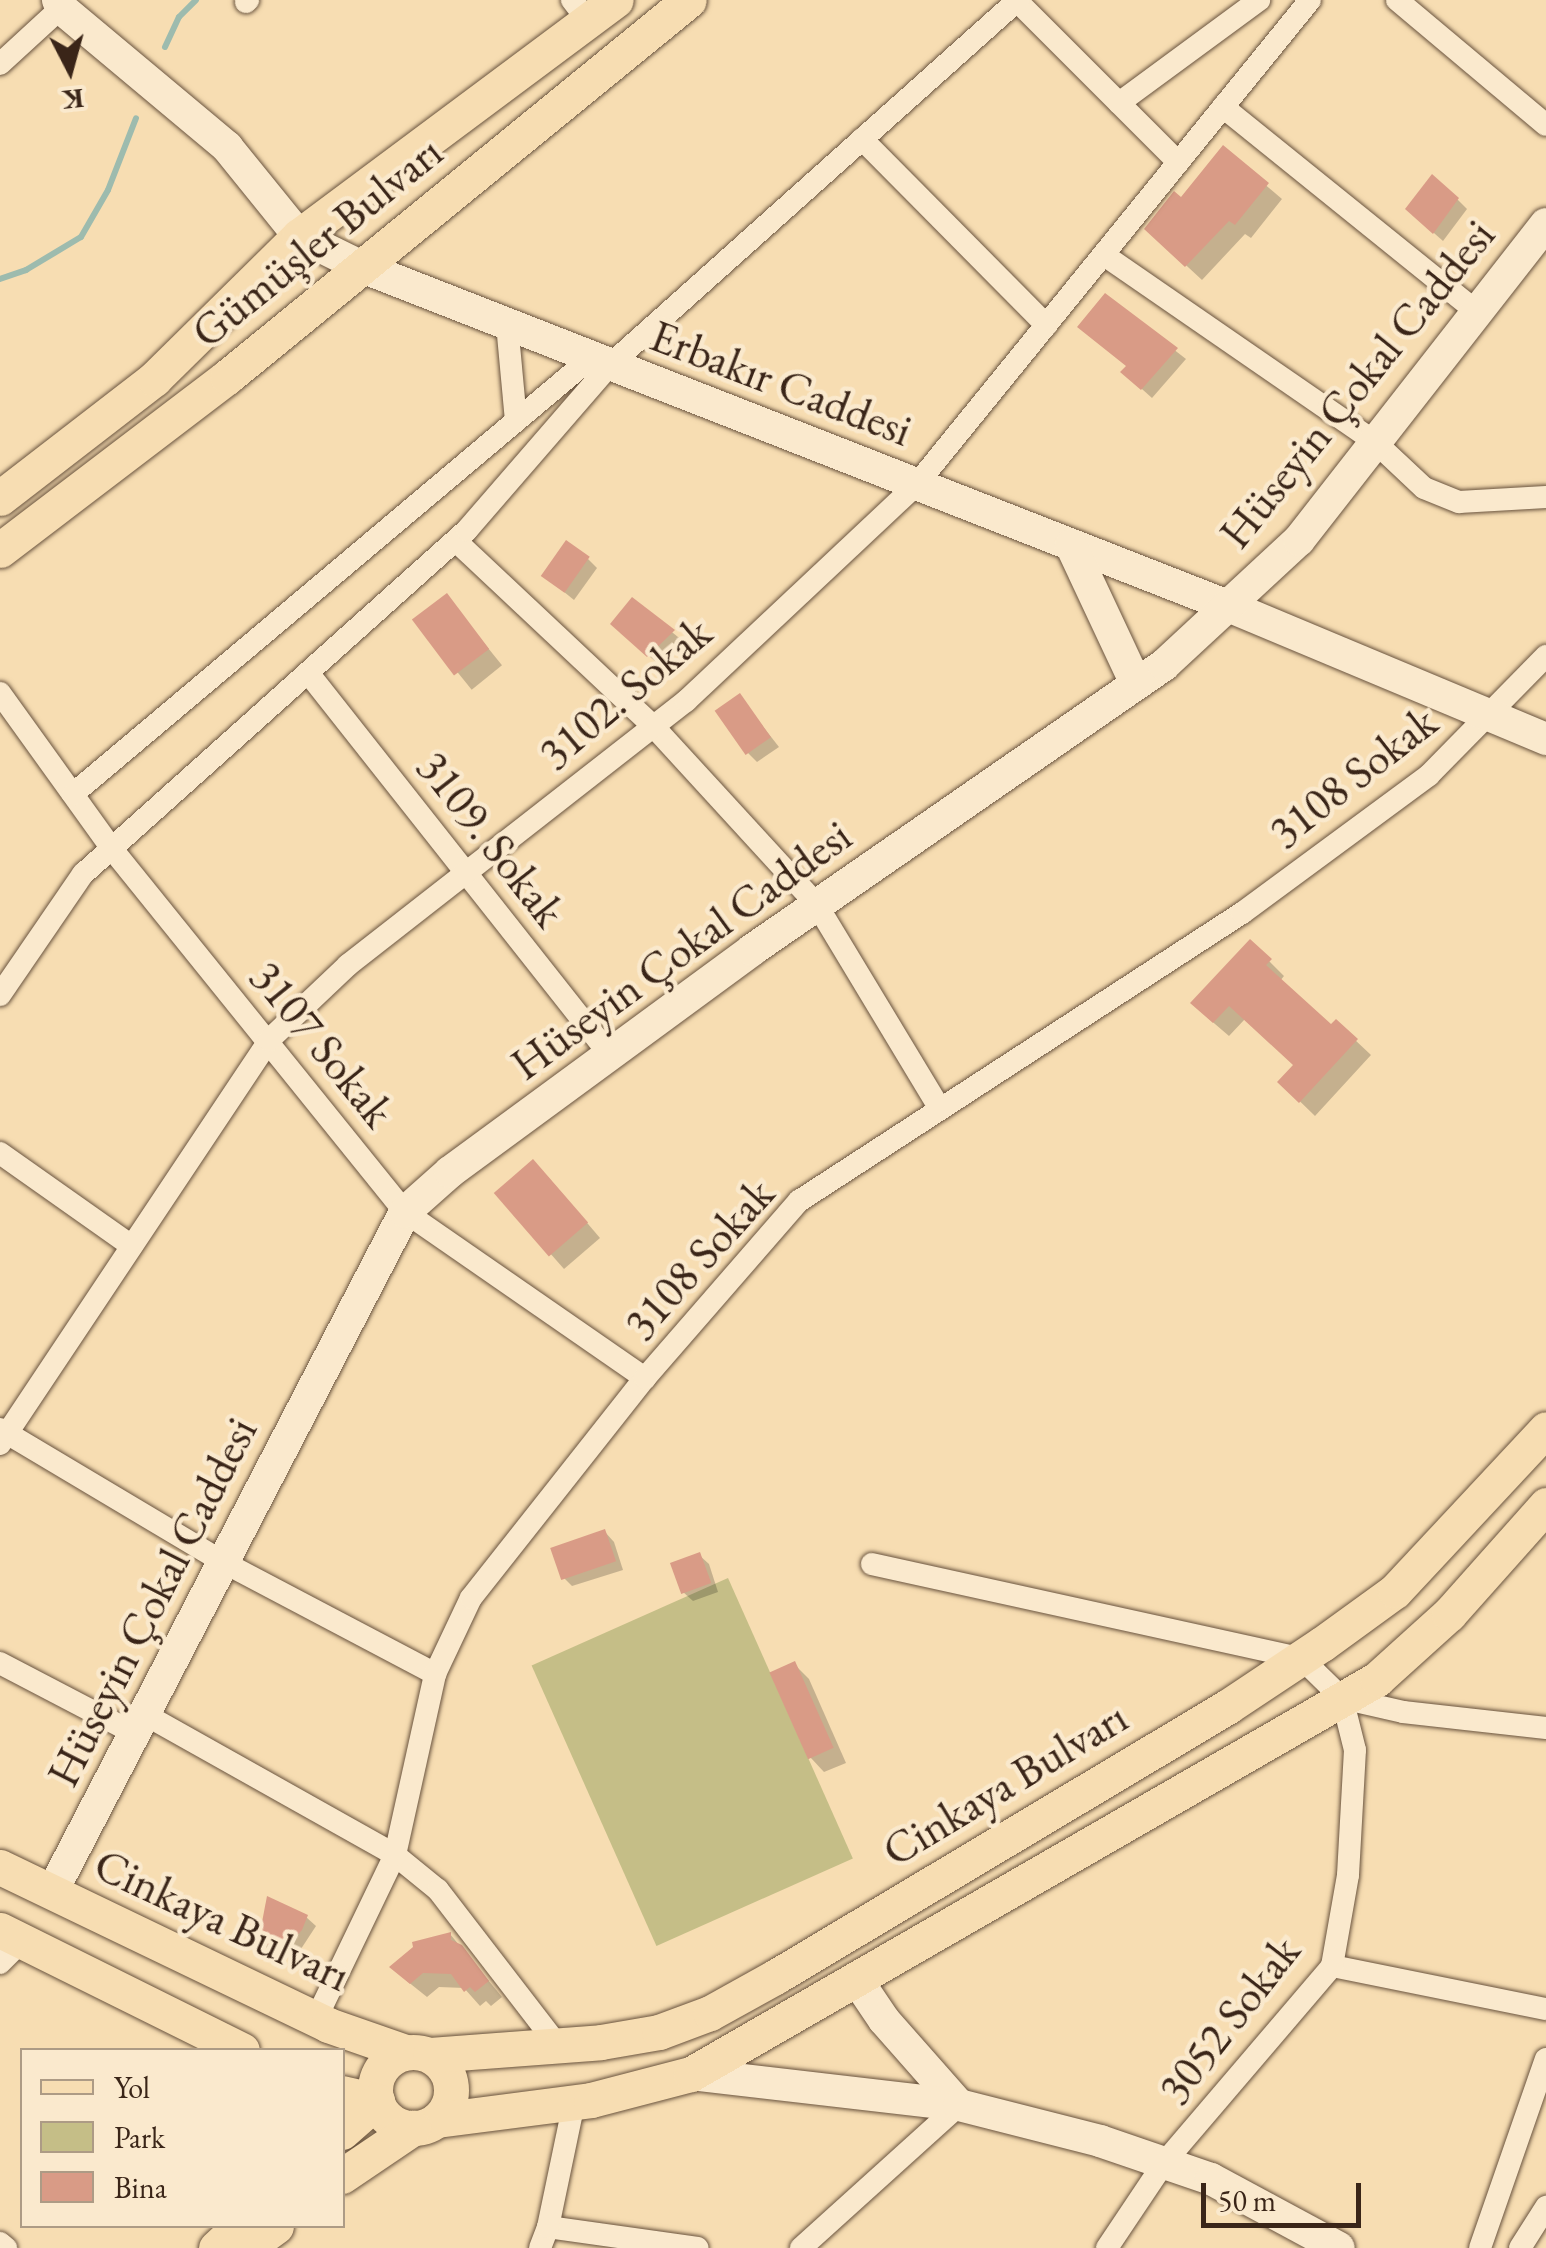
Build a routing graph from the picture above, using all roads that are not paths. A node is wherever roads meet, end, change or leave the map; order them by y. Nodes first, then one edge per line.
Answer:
1 (616, 0) edge
2 (689, 0) edge
3 (1018, 0) edge
4 (1259, 0) edge
5 (1310, 0) edge
6 (1397, 0) edge
7 (60, 4) edge
8 (580, 11) edge
9 (0, 64) edge
10 (1118, 103) junction
11 (1223, 107) junction
12 (1546, 125) edge
13 (862, 140) junction
14 (1178, 162) junction
15 (1546, 224) edge
16 (300, 236) junction
17 (1104, 254) junction
18 (362, 267) junction
19 (1477, 312) junction
20 (507, 324) junction
21 (1046, 325) junction
22 (601, 361) junction
23 (516, 421) junction
24 (1376, 442) junction
25 (917, 484) junction
26 (1546, 496) edge
27 (0, 498) edge
28 (456, 541) junction
29 (1072, 545) junction
30 (0, 550) edge
31 (1228, 606) junction
32 (1546, 656) edge
33 (308, 674) junction
34 (1136, 684) junction
35 (0, 692) edge
36 (1491, 716) junction
37 (654, 727) junction
38 (1546, 739) edge
39 (73, 794) junction
40 (112, 849) junction
41 (466, 872) junction
42 (816, 905) junction
43 (0, 994) edge
44 (269, 1040) junction
45 (610, 1055) junction
46 (940, 1109) junction
47 (0, 1152) edge
48 (405, 1212) junction
49 (132, 1246) junction
50 (646, 1378) junction
51 (1546, 1429) edge
52 (2, 1435) edge
53 (1546, 1505) edge
54 (223, 1562) junction
55 (872, 1564) dead end
56 (1302, 1658) junction
57 (0, 1663) edge
58 (435, 1674) junction
59 (1342, 1698) junction
60 (141, 1724) junction
61 (1546, 1728) edge
62 (395, 1855) junction
63 (0, 1866) edge
64 (52, 1892) junction
65 (7, 1945) edge
66 (1332, 1966) junction
67 (857, 1980) junction
68 (1546, 2009) edge
69 (316, 2019) junction
70 (558, 2046) junction
71 (238, 2048) edge
72 (418, 2054) junction
73 (1546, 2060) edge
74 (691, 2074) junction
75 (345, 2093) edge
76 (377, 2101) junction
77 (574, 2103) junction
78 (959, 2105) junction
79 (425, 2124) junction
80 (345, 2129) edge
81 (1164, 2163) junction
82 (345, 2174) edge
83 (1546, 2207) edge
84 (238, 2228) edge
85 (273, 2228) edge
86 (544, 2238) edge
87 (0, 2243) edge
88 (6, 2248) edge
89 (216, 2248) edge
90 (246, 2248) edge
91 (698, 2248) edge
92 (801, 2248) edge
93 (1107, 2248) edge
94 (1339, 2248) edge
95 (1480, 2248) edge
96 (1520, 2248) edge

1 - 8 main road, Gümüşler Bulvarı
2 - 18 main road, Gümüşler Bulvarı
3 - 10 street
3 - 13 street
4 - 10 street
5 - 11 street, 3102. Sokak
6 - 12 street
7 - 9 street
7 - 16 street, Erbakır Caddesi
8 - 16 main road, Gümüşler Bulvarı
10 - 14 street
11 - 14 street, 3102. Sokak
11 - 19 street
13 - 21 street
13 - 22 street
14 - 17 street, 3102. Sokak
15 - 19 street, Hüseyin Çokal Caddesi
16 - 18 street, Erbakır Caddesi
16 - 27 main road, Gümüşler Bulvarı
17 - 21 street, 3102. Sokak
17 - 24 street
18 - 20 street, Erbakır Caddesi
18 - 30 main road, Gümüşler Bulvarı
19 - 24 street, Hüseyin Çokal Caddesi
20 - 22 street, Erbakır Caddesi
20 - 23 street
21 - 25 street, 3102. Sokak
22 - 23 street
22 - 25 street, Erbakır Caddesi
22 - 28 street
23 - 39 street
24 - 26 street
24 - 31 street, Hüseyin Çokal Caddesi
25 - 29 street, Erbakır Caddesi
25 - 37 street, 3102. Sokak
28 - 33 street
28 - 37 street
29 - 31 street, Erbakır Caddesi
29 - 34 street
31 - 34 street, Hüseyin Çokal Caddesi
31 - 36 street, Erbakır Caddesi
32 - 36 street, 3108 Sokak
33 - 40 street
33 - 41 street, 3109. Sokak
34 - 42 street, Hüseyin Çokal Caddesi
35 - 39 street, 3107 Sokak
36 - 38 street, Erbakır Caddesi
36 - 46 street, 3108 Sokak
37 - 41 street, 3102. Sokak
37 - 42 street
39 - 40 street, 3107 Sokak
40 - 43 street
40 - 44 street, 3107 Sokak
41 - 44 street, 3102. Sokak
41 - 45 street, 3109. Sokak
42 - 45 street, Hüseyin Çokal Caddesi
42 - 46 street
44 - 48 street, 3107 Sokak
44 - 49 street, 3102. Sokak
45 - 48 street, Hüseyin Çokal Caddesi
46 - 50 street, 3108 Sokak
47 - 49 street
48 - 50 street, 3107 Sokak
48 - 54 street, Hüseyin Çokal Caddesi
49 - 52 street, 3102. Sokak
50 - 58 street, 3108 Sokak
51 - 56 main road, Cinkaya Bulvarı
52 - 54 street
53 - 59 main road, Cinkaya Bulvarı
54 - 58 street
54 - 60 street, Hüseyin Çokal Caddesi
55 - 56 street
56 - 59 street
56 - 70 main road, Cinkaya Bulvarı
57 - 60 street
58 - 62 street, 3108 Sokak
59 - 61 street
59 - 66 street, 3052 Sokak
59 - 67 main road, Cinkaya Bulvarı
60 - 62 street
60 - 64 street, Hüseyin Çokal Caddesi
62 - 69 street, 3108 Sokak
62 - 70 street
63 - 64 main road, Cinkaya Bulvarı
64 - 69 main road, Cinkaya Bulvarı
65 - 71 main road
66 - 68 street
66 - 81 street, 3052 Sokak
67 - 74 main road, Cinkaya Bulvarı
67 - 78 street
69 - 72 main road, Cinkaya Bulvarı
70 - 72 main road, Cinkaya Bulvarı
72 - 76 main road
72 - 79 main road
73 - 95 street
74 - 77 main road, Cinkaya Bulvarı
74 - 78 street
75 - 76 main road
76 - 79 main road
76 - 80 main road
77 - 79 main road, Cinkaya Bulvarı
77 - 86 street
78 - 81 street
78 - 92 street
79 - 82 main road
81 - 93 street, 3052 Sokak
81 - 94 street
83 - 96 street
84 - 89 main road
85 - 90 main road
86 - 91 street
87 - 88 street

